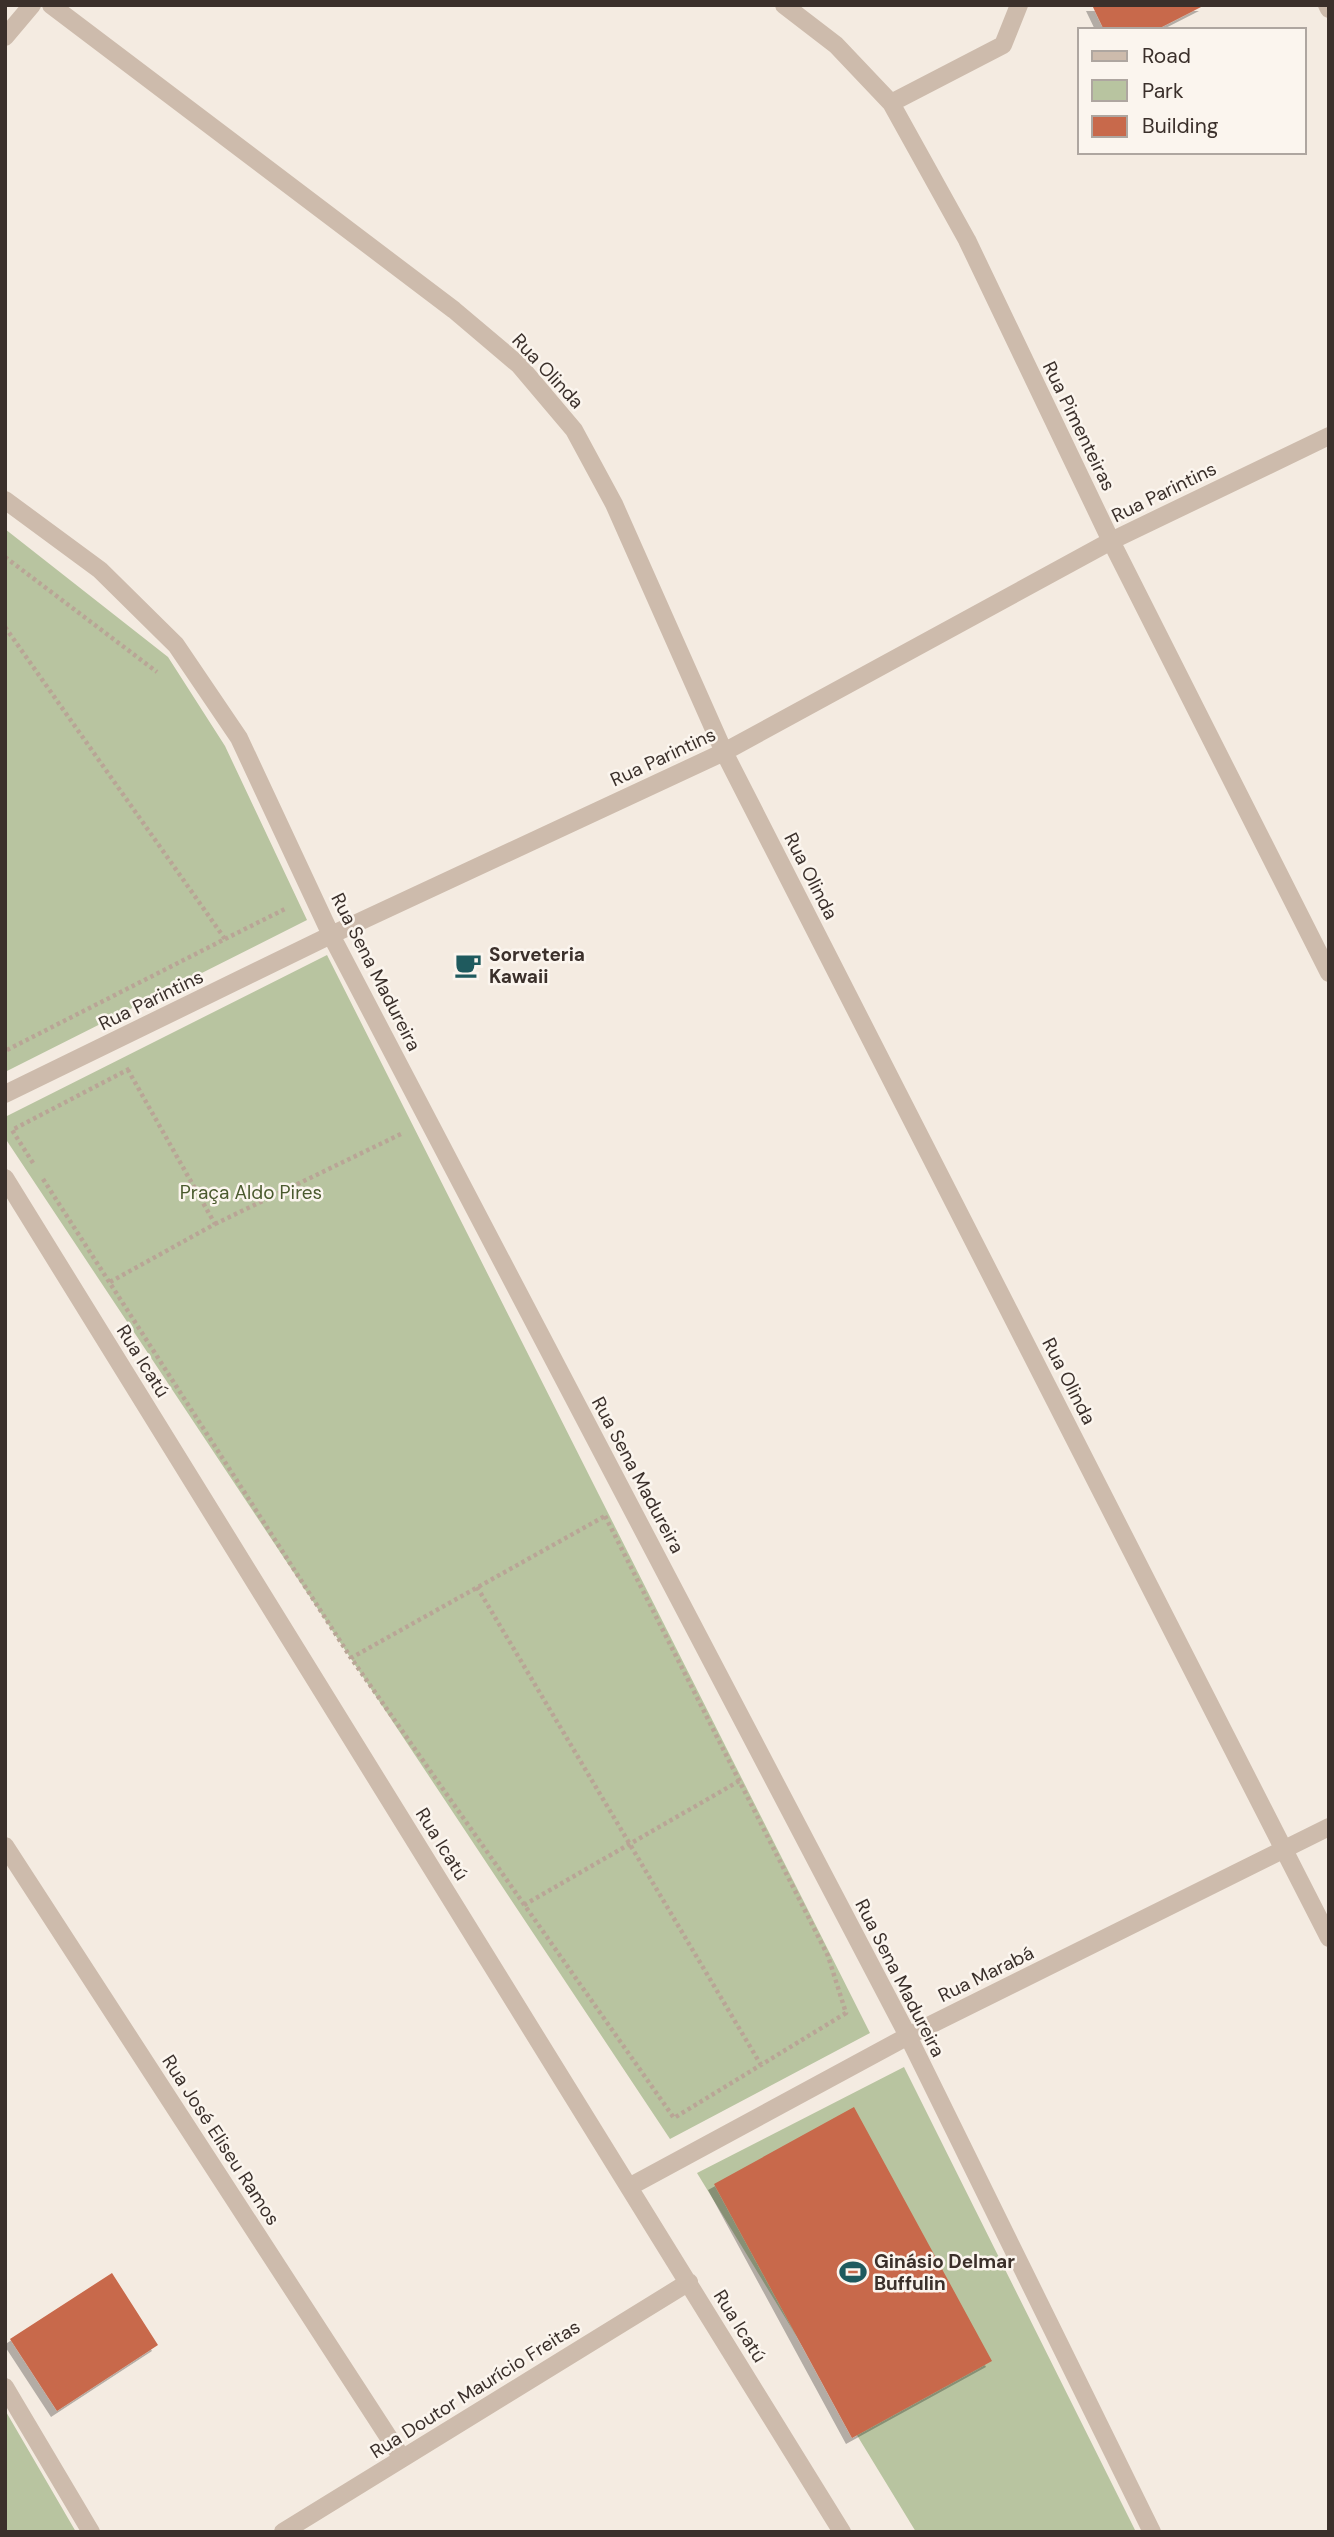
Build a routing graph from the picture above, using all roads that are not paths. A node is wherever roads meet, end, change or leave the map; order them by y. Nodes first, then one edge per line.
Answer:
1 (32, 5) edge
2 (51, 5) edge
3 (784, 5) edge
4 (1019, 5) edge
5 (5, 37) edge
6 (891, 103) junction
7 (1329, 436) edge
8 (5, 500) edge
9 (1111, 541) junction
10 (724, 752) junction
11 (331, 935) junction
12 (1329, 973) edge
13 (5, 1094) edge
14 (5, 1178) edge
15 (1329, 1827) edge
16 (5, 1846) edge
17 (1284, 1851) junction
18 (1329, 1938) edge
19 (908, 2036) junction
20 (629, 2187) junction
21 (689, 2282) junction
22 (5, 2387) edge
23 (402, 2458) junction
24 (91, 2532) edge
25 (283, 2532) edge
26 (842, 2532) edge
27 (1152, 2532) edge

1 - 5 street
2 - 10 street, Rua Olinda
3 - 6 street, Rua Pimenteiras
4 - 6 street
6 - 9 street, Rua Pimenteiras
7 - 9 street, Rua Parintins
8 - 11 street, Rua Sena Madureira
9 - 10 street, Rua Parintins
9 - 12 street, Rua Pimenteiras
10 - 11 street, Rua Parintins
10 - 17 street, Rua Olinda
11 - 13 street, Rua Parintins
11 - 19 street, Rua Sena Madureira
14 - 20 street, Rua Icatú
15 - 17 street, Rua Marabá
16 - 23 street, Rua José Eliseu Ramos
17 - 18 street, Rua Olinda
17 - 19 street, Rua Marabá
19 - 20 street, Rua Marabá
19 - 27 street, Rua Sena Madureira
20 - 21 street, Rua Icatú
21 - 23 street, Rua Doutor Maurício Freitas
21 - 26 street, Rua Icatú
22 - 24 street
23 - 25 street, Rua Doutor Maurício Freitas

